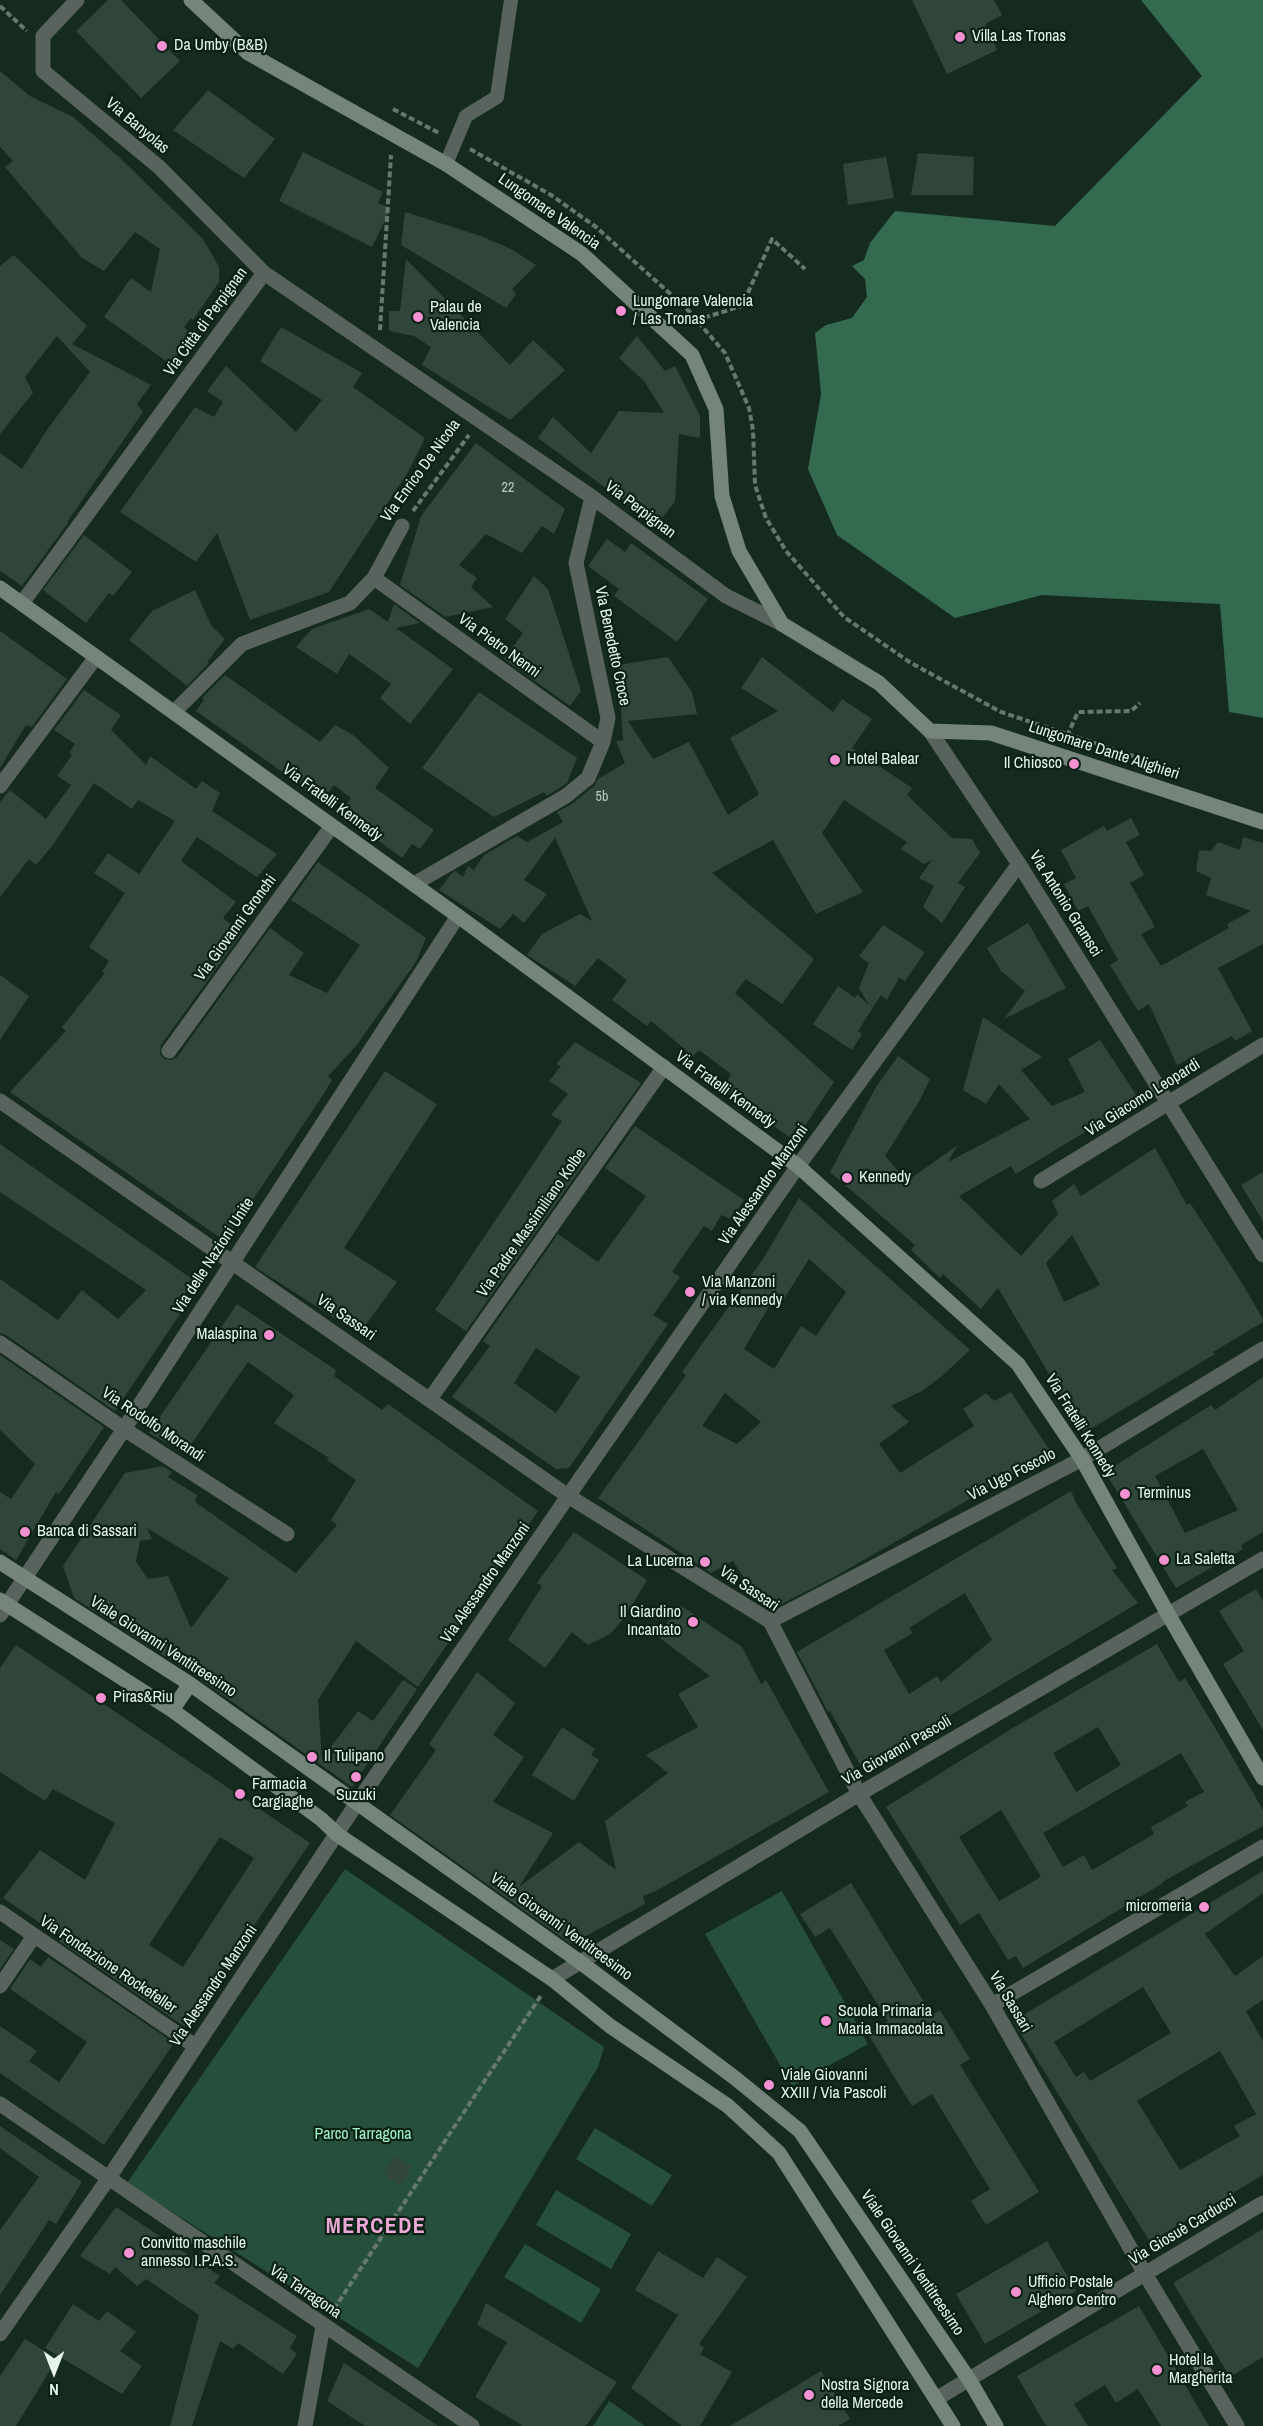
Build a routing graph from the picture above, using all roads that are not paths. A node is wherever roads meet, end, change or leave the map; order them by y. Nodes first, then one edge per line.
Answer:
1 (77, 0) edge
2 (191, 0) edge
3 (511, 0) edge
4 (446, 164) junction
5 (264, 273) junction
6 (479, 421) joint
7 (592, 497) junction
8 (402, 526) road end
9 (374, 578) junction
10 (0, 588) edge
11 (22, 603) junction
12 (782, 624) junction
13 (96, 657) junction
14 (174, 712) junction
15 (930, 730) junction
16 (603, 742) junction
17 (0, 786) edge
18 (1263, 822) edge
19 (332, 825) junction
20 (1019, 864) junction
21 (414, 884) junction
22 (458, 916) junction
23 (1263, 1045) edge
24 (168, 1051) dead end
25 (664, 1067) junction
26 (0, 1101) edge
27 (1168, 1104) junction
28 (798, 1166) junction
29 (1041, 1181) dead end
30 (1263, 1255) edge
31 (232, 1260) junction
32 (0, 1343) edge
33 (1263, 1349) edge
34 (430, 1399) junction
35 (124, 1429) junction
36 (1082, 1459) junction
37 (568, 1496) junction
38 (287, 1534) dead end
39 (1263, 1559) edge
40 (0, 1562) edge
41 (25, 1579) junction
42 (2, 1607) edge
43 (1168, 1614) junction
44 (770, 1621) junction
45 (190, 1684) junction
46 (172, 1710) junction
47 (1263, 1778) edge
48 (859, 1794) junction
49 (357, 1803) junction
50 (338, 1834) junction
51 (1263, 1847) edge
52 (0, 1912) edge
53 (34, 1936) junction
54 (580, 1962) junction
55 (552, 1979) junction
56 (0, 1986) edge
57 (992, 2005) junction
58 (195, 2046) junction
59 (0, 2104) edge
60 (108, 2179) junction
61 (1263, 2203) edge
62 (1144, 2274) junction
63 (323, 2326) junction
64 (0, 2334) edge
65 (970, 2381) junction
66 (936, 2399) junction
67 (305, 2426) edge
68 (472, 2426) edge
69 (953, 2426) edge
70 (996, 2426) edge
71 (1237, 2426) edge

1 - 5 street, Via Banyolas
2 - 4 street, Lungomare Valencia
3 - 4 lane
4 - 12 street, Lungomare Valencia
5 - 6 street, Via Città di Perpignan
5 - 11 street, Via Città di Perpignan
6 - 7 street, Via Perpignan
7 - 12 street, Via Perpignan
7 - 16 street, Via Benedetto Croce
8 - 9 street, Via Enrico De Nicola
9 - 14 street, Via Enrico De Nicola
9 - 16 street, Via Pietro Nenni
10 - 11 street, Via Fratelli Kennedy
11 - 13 street, Via Fratelli Kennedy
12 - 15 street, Via Antonio Gramsci
13 - 14 street, Via Fratelli Kennedy
13 - 17 street
14 - 19 street, Via Fratelli Kennedy
15 - 18 street, Lungomare Dante Alighieri
15 - 20 street, Via Antonio Gramsci
16 - 21 street, Via Benedetto Croce
19 - 21 street, Via Fratelli Kennedy
19 - 24 street, Via Giovanni Gronchi
20 - 27 street, Via Antonio Gramsci
20 - 28 street, Via Alessandro Manzoni
21 - 22 street, Via Fratelli Kennedy
22 - 25 street, Via Fratelli Kennedy
22 - 31 street, Via delle Nazioni Unite
23 - 27 street, Via Giacomo Leopardi
25 - 28 street, Via Fratelli Kennedy
25 - 34 street, Via Padre Massimiliano Kolbe
26 - 31 street, Via Sassari
27 - 29 street, Via Giacomo Leopardi
27 - 30 street, Via Antonio Gramsci
28 - 36 street, Via Fratelli Kennedy
28 - 37 street, Via Alessandro Manzoni
31 - 34 street, Via Sassari
31 - 35 street, Via delle Nazioni Unite
32 - 35 street, Via Rodolfo Morandi
33 - 36 street, Via Ugo Foscolo
34 - 37 street, Via Sassari
35 - 38 street, Via Rodolfo Morandi
35 - 41 street, Via delle Nazioni Unite
36 - 43 street, Via Fratelli Kennedy
36 - 44 street, Via Ugo Foscolo
37 - 44 street, Via Sassari
37 - 49 street, Via Alessandro Manzoni
39 - 43 street, Via Giovanni Pascoli
40 - 41 street, Viale Giovanni Ventitreesimo
41 - 42 street, Via delle Nazioni Unite
41 - 45 street, Viale Giovanni Ventitreesimo
42 - 46 street
43 - 47 street, Via Fratelli Kennedy
43 - 48 street, Via Giovanni Pascoli
44 - 48 street, Via Sassari
45 - 46 street
45 - 49 street, Viale Giovanni Ventitreesimo
46 - 50 street
48 - 54 street, Via Giovanni Pascoli
48 - 57 street, Via Sassari
49 - 50 street, Via Alessandro Manzoni
49 - 54 street, Viale Giovanni Ventitreesimo
50 - 55 street
50 - 58 street, Via Alessandro Manzoni
51 - 57 street
52 - 53 street, Via Fondazione Rockefeller
53 - 56 street
53 - 58 street, Via Fondazione Rockefeller
54 - 55 street, Via Giovanni Pascoli
54 - 65 street, Viale Giovanni Ventitreesimo
55 - 66 street
57 - 62 street, Via Sassari
58 - 60 street, Via Alessandro Manzoni
59 - 60 street, Via Tarragona
60 - 63 street, Via Tarragona
60 - 64 street, Via Alessandro Manzoni
61 - 62 street, Via Giosuè Carducci
62 - 65 street, Via Giosuè Carducci
62 - 71 street, Via Sassari
63 - 67 street
63 - 68 street, Via Tarragona
65 - 66 street, Via Giosuè Carducci
65 - 70 street, Viale Giovanni Ventitreesimo
66 - 69 street

